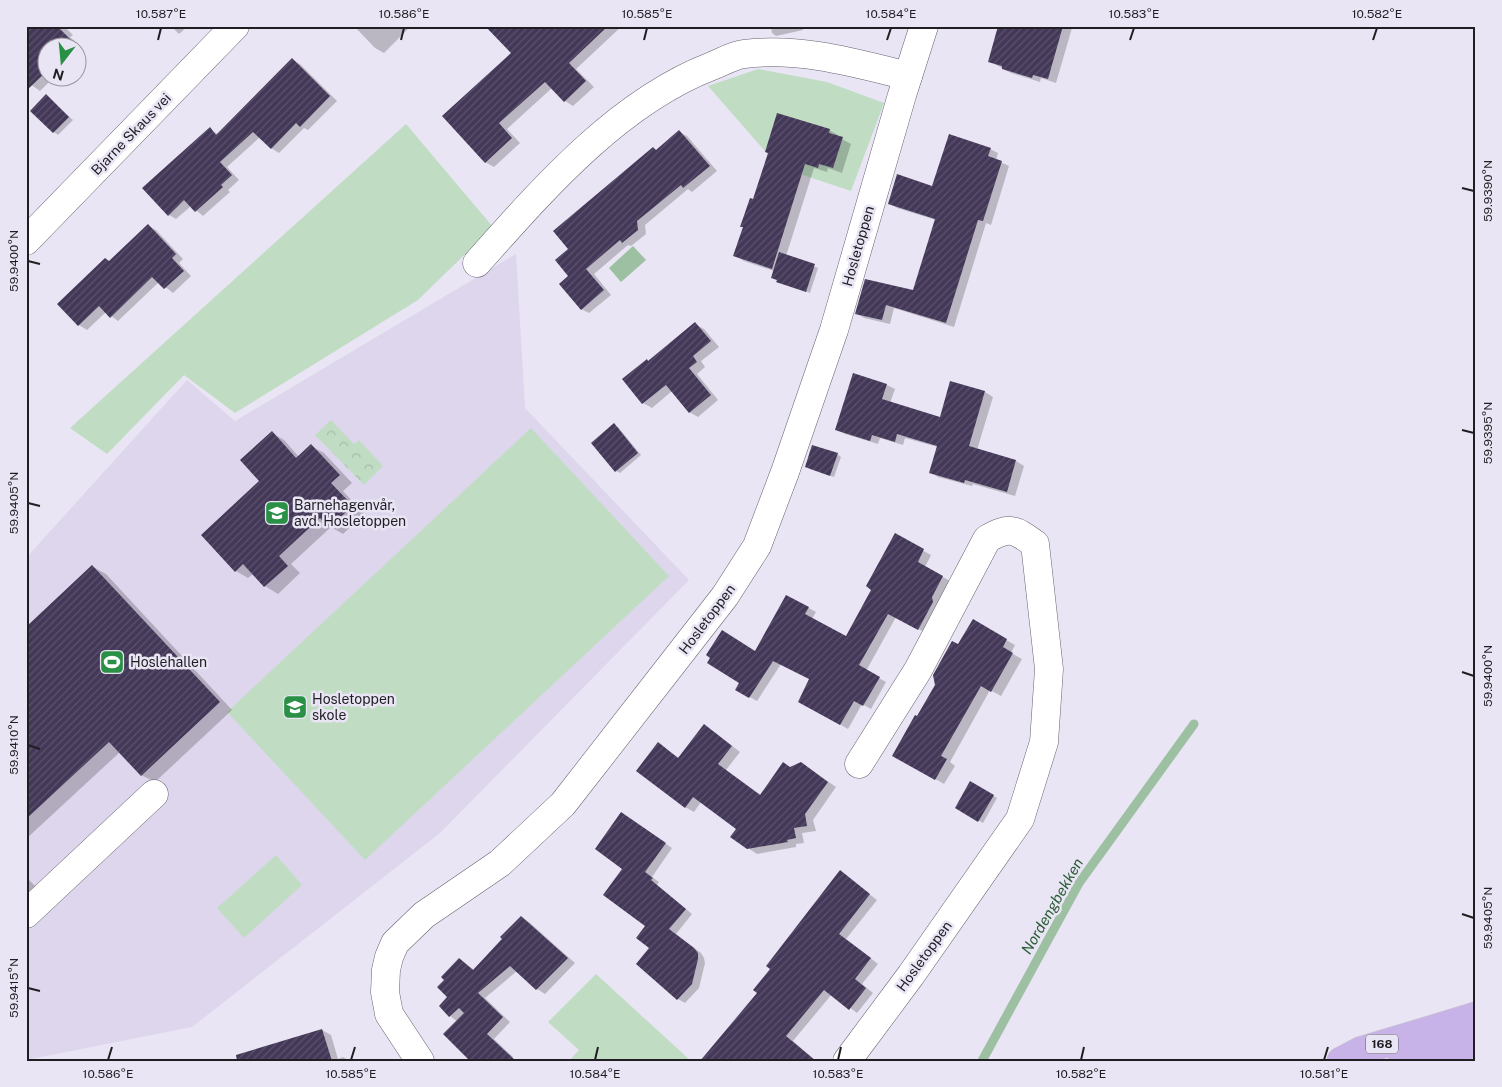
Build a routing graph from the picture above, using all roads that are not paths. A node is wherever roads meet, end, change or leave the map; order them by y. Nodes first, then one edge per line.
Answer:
1 (236, 26) edge
2 (924, 26) edge
3 (908, 76) junction
4 (26, 241) edge
5 (477, 262) dead end
6 (859, 764) dead end
7 (154, 794) dead end
8 (26, 914) edge
9 (1476, 1016) edge
10 (1476, 1043) edge
11 (420, 1061) edge
12 (847, 1061) edge
13 (1341, 1061) edge
14 (1402, 1061) edge

1 - 4 street, Bjarne Skaus vei
2 - 3 street, Hosletoppen
3 - 5 street
3 - 11 street, Hosletoppen
6 - 12 street, Hosletoppen
7 - 8 street
9 - 13 main road, 168
10 - 14 main road, 168

